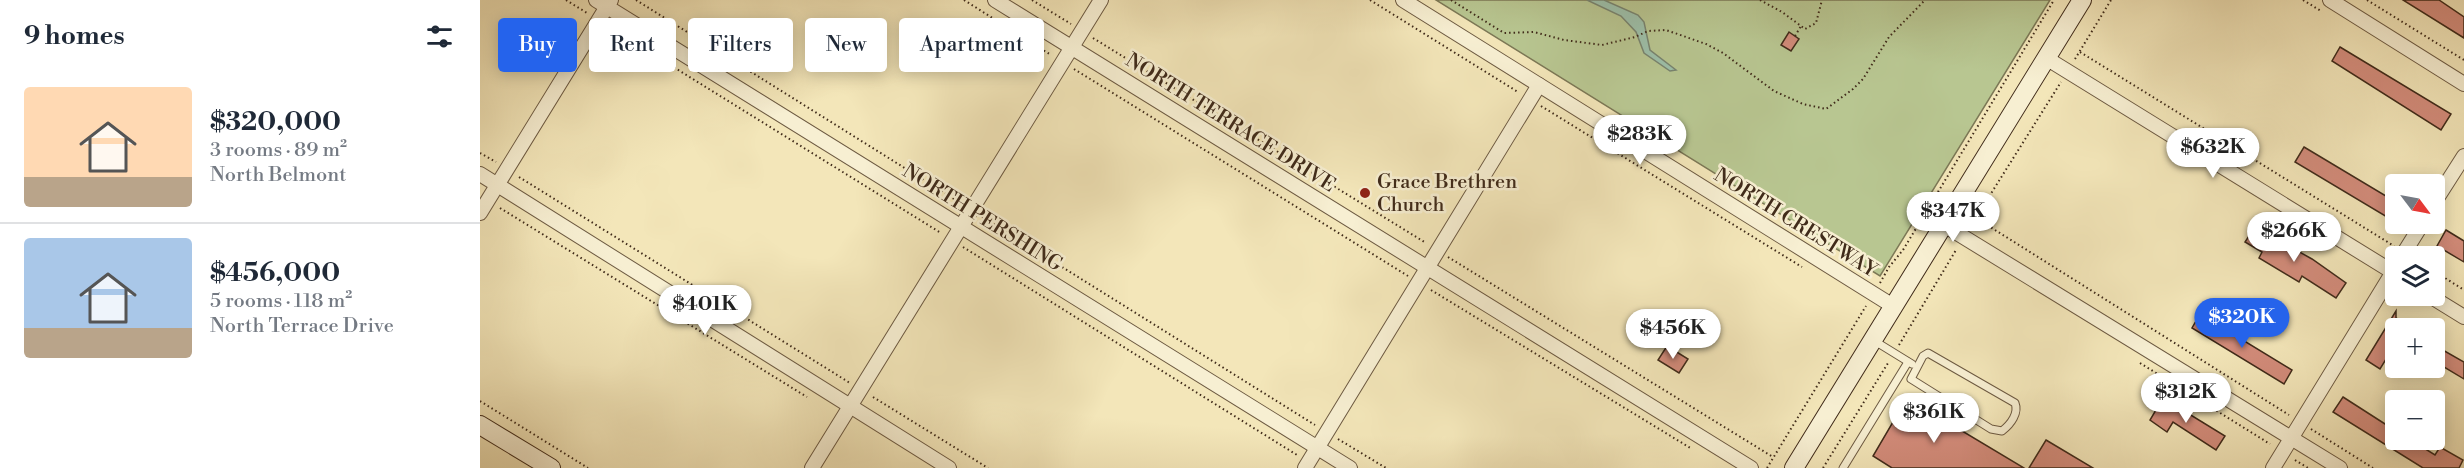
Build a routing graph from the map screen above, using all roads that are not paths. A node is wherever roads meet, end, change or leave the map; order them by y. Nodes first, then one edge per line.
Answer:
1 (995, 0) edge
2 (1101, 0) edge
3 (1402, 0) edge
4 (2082, 0) edge
5 (2330, 0) edge
6 (604, 2) edge
7 (1072, 47) junction
8 (2046, 58) junction
9 (2464, 84) edge
10 (1539, 85) junction
11 (2464, 156) edge
12 (480, 174) edge
13 (497, 185) junction
14 (2445, 186) edge
15 (480, 213) edge
16 (1944, 225) junction
17 (961, 227) junction
18 (2385, 265) edge
19 (1428, 268) junction
20 (2385, 285) edge
21 (2445, 305) edge
22 (1893, 306) junction
23 (2464, 316) edge
24 (1873, 340) junction
25 (1908, 362) junction
26 (1916, 367) junction
27 (849, 406) junction
28 (480, 425) edge
29 (2291, 438) junction
30 (1318, 448) junction
31 (551, 468) edge
32 (812, 468) edge
33 (949, 468) edge
34 (1305, 468) edge
35 (1350, 468) edge
36 (1751, 468) edge
37 (1794, 468) edge
38 (1843, 468) edge
39 (2272, 468) edge
40 (2340, 468) edge

1 - 7 street, NORTH TERRACE DRIVE
2 - 7 street
3 - 10 street, NORTH CRESTWAY
4 - 8 main road
5 - 9 street
6 - 13 street
6 - 17 street, NORTH PERSHING
7 - 17 street
7 - 19 street, NORTH TERRACE DRIVE
8 - 16 main road
8 - 18 street
10 - 19 street
10 - 22 street, NORTH CRESTWAY
11 - 14 street
12 - 13 street
13 - 15 street
13 - 27 street
16 - 22 main road
16 - 29 street
17 - 27 street
17 - 30 street, NORTH PERSHING
19 - 30 street
19 - 36 street, NORTH TERRACE DRIVE
20 - 29 street
21 - 23 street
22 - 24 main road
24 - 25 lane
24 - 37 main road
25 - 26 lane
25 - 38 lane
26 - 26 lane
27 - 32 street
27 - 33 street
28 - 31 main road
29 - 39 street
29 - 40 street
30 - 34 street
30 - 35 street, NORTH PERSHING

